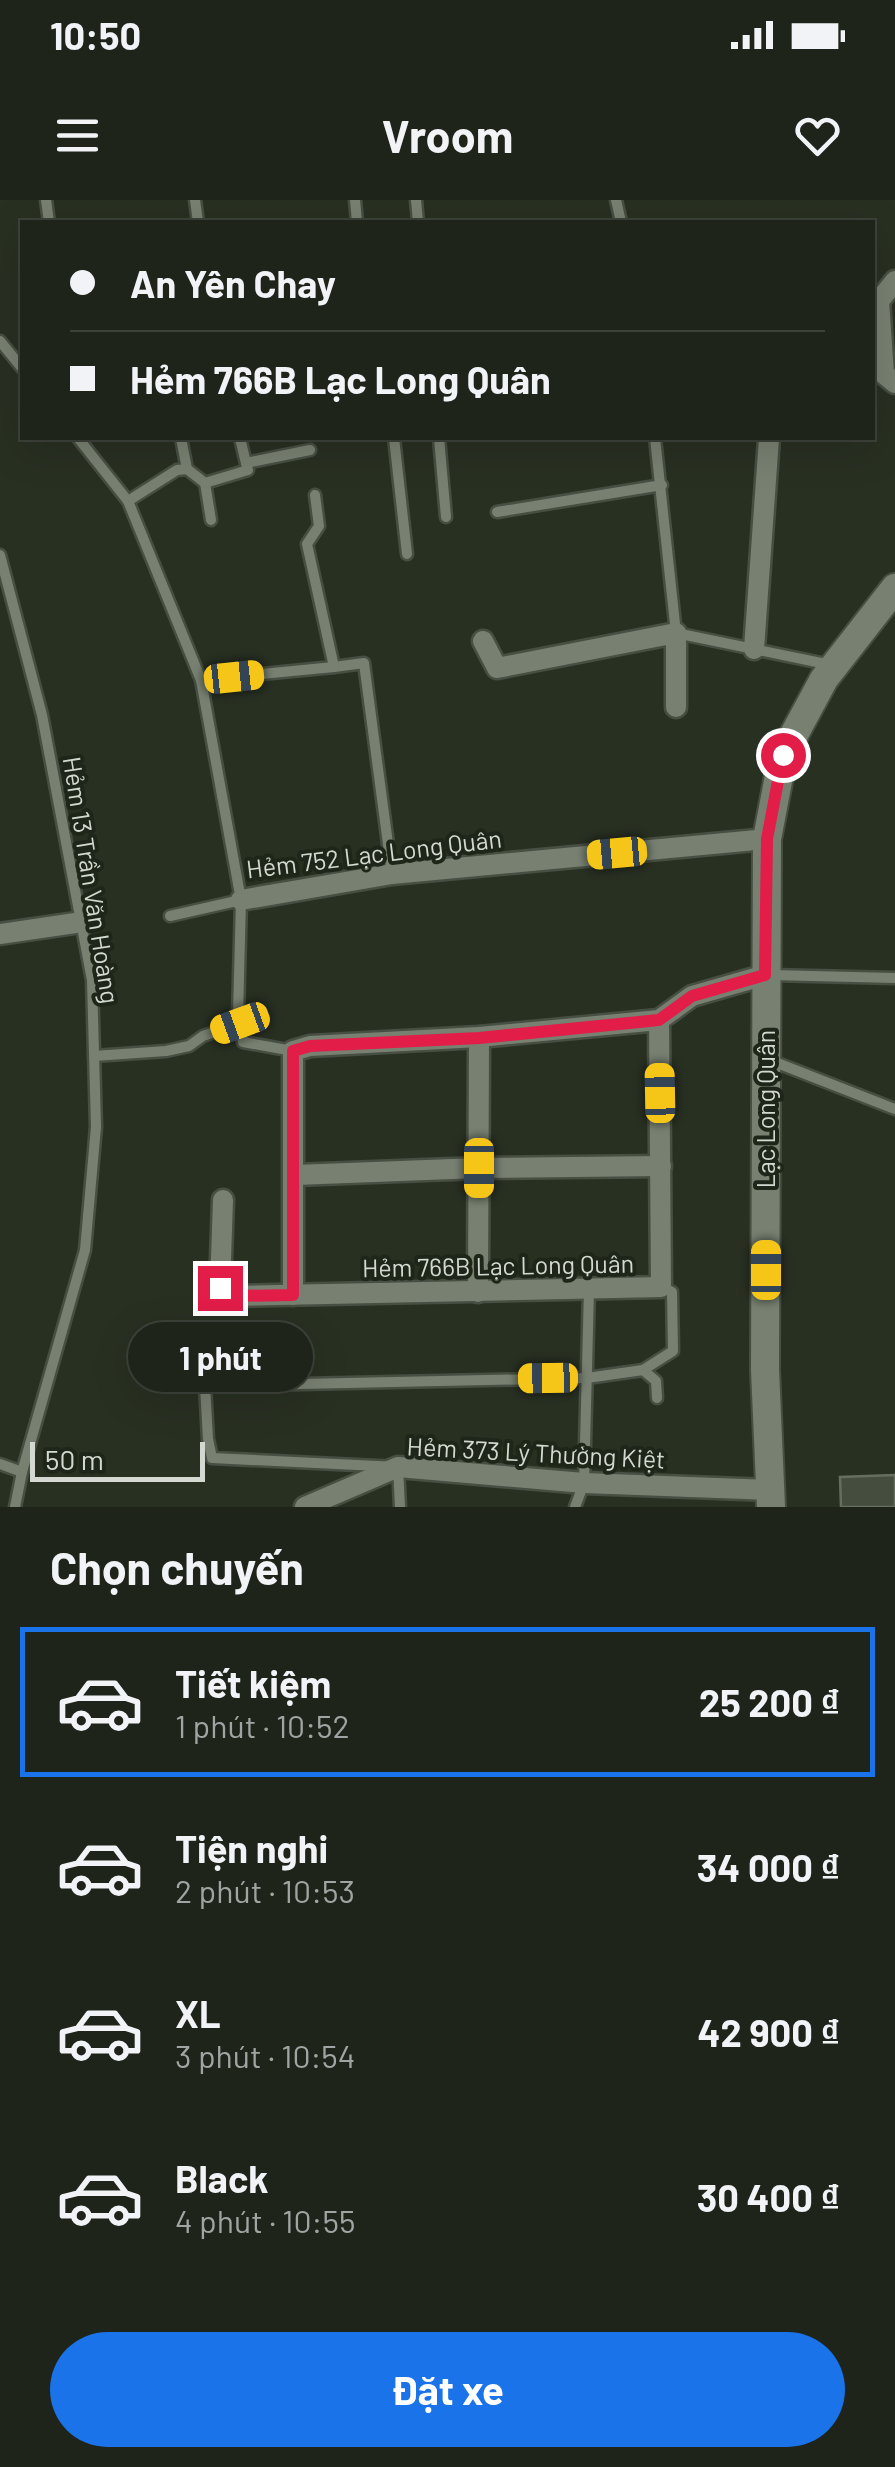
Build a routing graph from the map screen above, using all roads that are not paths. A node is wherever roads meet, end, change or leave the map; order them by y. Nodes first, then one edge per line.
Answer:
1 (895, 281) edge
2 (0, 341) edge
3 (20, 366) edge
4 (884, 377) edge
5 (80, 440) edge
6 (181, 440) edge
7 (240, 440) edge
8 (394, 440) edge
9 (439, 440) edge
10 (655, 440) edge
11 (769, 440) edge
12 (310, 450) dead end
13 (246, 463) junction
14 (187, 469) junction
15 (204, 483) junction
16 (662, 486) junction
17 (316, 495) dead end
18 (128, 501) junction
19 (498, 512) dead end
20 (446, 516) dead end
21 (211, 520) dead end
22 (407, 554) dead end
23 (0, 555) edge
24 (895, 588) edge
25 (676, 632) junction
26 (483, 641) dead end
27 (754, 649) junction
28 (834, 666) junction
29 (334, 667) junction
30 (201, 680) junction
31 (676, 707) dead end
32 (767, 839) junction
33 (392, 874) junction
34 (241, 900) junction
35 (170, 916) dead end
36 (82, 922) junction
37 (0, 934) edge
38 (765, 975) junction
39 (895, 978) edge
40 (659, 1020) junction
41 (240, 1023) junction
42 (479, 1038) junction
43 (293, 1051) junction
44 (94, 1056) junction
45 (766, 1058) junction
46 (895, 1108) edge
47 (661, 1166) junction
48 (479, 1168) junction
49 (294, 1175) junction
50 (223, 1200) dead end
51 (661, 1287) junction
52 (589, 1290) junction
53 (478, 1292) junction
54 (293, 1295) junction
55 (643, 1370) junction
56 (587, 1378) junction
57 (656, 1398) dead end
58 (0, 1464) edge
59 (398, 1467) junction
60 (22, 1472) junction
61 (584, 1483) junction
62 (771, 1499) edge
63 (15, 1507) edge
64 (305, 1507) edge
65 (400, 1507) edge
66 (575, 1507) edge

1 - 4 street
2 - 3 lane
5 - 18 lane, Hẻm 752 Lạc Long Quân
6 - 14 lane
7 - 13 lane
8 - 22 lane
9 - 20 lane
10 - 16 lane
11 - 27 street
12 - 13 lane
13 - 15 lane
14 - 15 lane
14 - 18 lane
15 - 21 lane
16 - 19 lane
16 - 25 lane
17 - 29 lane
18 - 30 lane, Hẻm 752 Lạc Long Quân
23 - 36 lane, Hẻm 13 Trần Văn Hoàng
24 - 28 main road, Lạc Long Quân
25 - 26 street
25 - 27 lane
25 - 31 street
27 - 28 lane
28 - 32 main road, Lạc Long Quân
29 - 30 lane
29 - 33 lane
30 - 34 lane, Hẻm 752 Lạc Long Quân
32 - 33 street, Hẻm 752 Lạc Long Quân
32 - 38 main road, Lạc Long Quân
33 - 34 street, Hẻm 752 Lạc Long Quân
34 - 35 lane
34 - 41 lane
36 - 37 street
36 - 44 lane, Hẻm 13 Trần Văn Hoàng
38 - 39 lane
38 - 40 street
38 - 45 main road, Lạc Long Quân
40 - 42 street
40 - 47 street, Hẻm 766B Lạc Long Quân
41 - 43 lane
41 - 44 lane
42 - 43 street
42 - 48 street
43 - 49 street
44 - 60 lane, Hẻm 13 Trần Văn Hoàng
45 - 46 lane
45 - 62 main road, Lạc Long Quân
47 - 48 street
47 - 51 street, Hẻm 766B Lạc Long Quân
48 - 49 street
48 - 53 street
49 - 54 street
50 - 54 street, Hẻm 766B Lạc Long Quân
51 - 52 street, Hẻm 766B Lạc Long Quân
51 - 55 lane
52 - 53 street, Hẻm 766B Lạc Long Quân
52 - 56 lane
53 - 54 street, Hẻm 766B Lạc Long Quân
55 - 56 lane
55 - 57 lane
56 - 59 lane
56 - 61 lane
58 - 60 lane
59 - 61 street, Hẻm 373 Lý Thường Kiệt
59 - 64 street, Hẻm 373 Lý Thường Kiệt
59 - 65 lane
60 - 63 lane, Hẻm 13 Trần Văn Hoàng
61 - 62 street, Hẻm 373 Lý Thường Kiệt
61 - 66 lane

